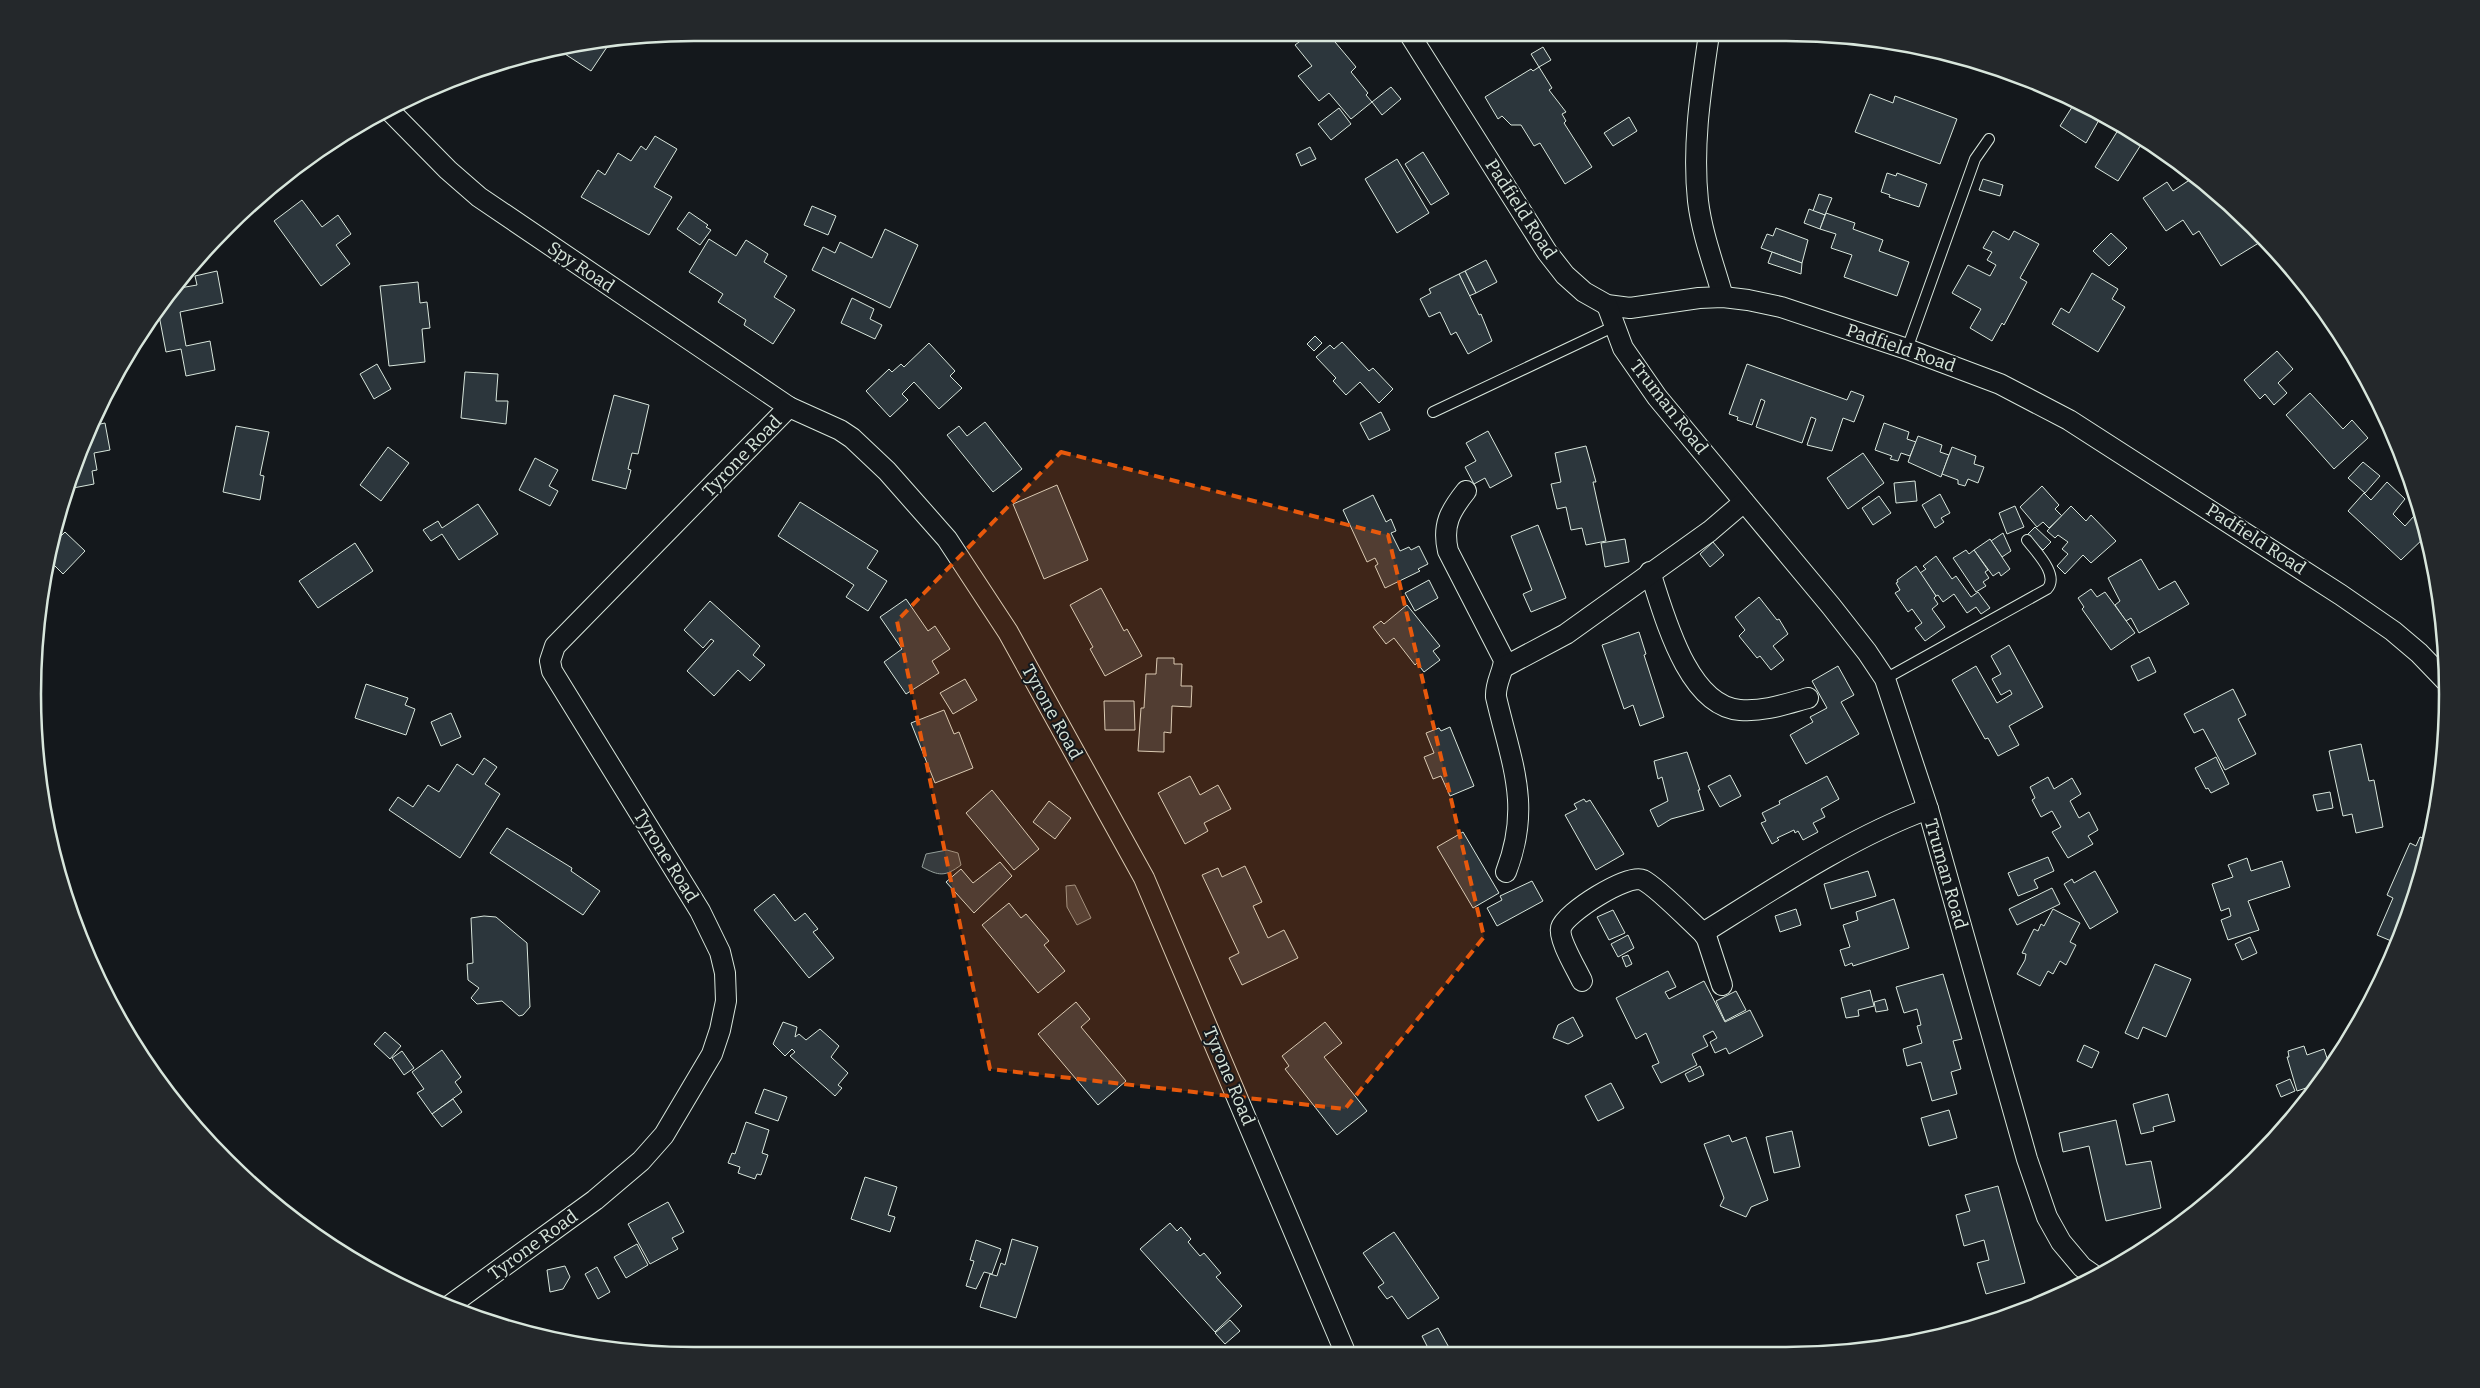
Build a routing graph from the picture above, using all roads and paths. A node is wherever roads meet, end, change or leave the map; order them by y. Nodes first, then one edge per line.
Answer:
1 (1414, 41) edge
2 (1708, 41) edge
3 (394, 115) edge
4 (1988, 139) dead end
5 (1723, 297) junction
6 (1607, 305) junction
7 (1615, 326) junction
8 (1907, 349) junction
9 (789, 407) junction
10 (1433, 412) dead end
11 (1466, 491) dead end
12 (1744, 502) junction
13 (2026, 540) dead end
14 (1650, 572) junction
15 (1504, 667) junction
16 (2438, 673) edge
17 (1885, 679) junction
18 (1808, 698) dead end
19 (1928, 809) junction
20 (1506, 872) dead end
21 (1703, 933) junction
22 (1582, 981) dead end
23 (1722, 985) dead end
24 (2089, 1272) edge
25 (455, 1301) edge
26 (1343, 1347) edge

1 - 6 street, Padfield Road
2 - 5 street
3 - 9 street, Spy Road
4 - 8 lane
5 - 6 street, Padfield Road
5 - 8 street, Padfield Road
6 - 7 street, Truman Road
7 - 10 lane
7 - 12 street, Truman Road
8 - 16 street, Padfield Road
9 - 25 street, Tyrone Road
9 - 26 street, Tyrone Road
11 - 15 street
12 - 14 street
12 - 17 street, Truman Road
13 - 17 lane
14 - 15 street
14 - 18 street
15 - 20 street
17 - 19 street, Truman Road
19 - 21 street
19 - 24 street, Truman Road
21 - 22 street
21 - 23 street

